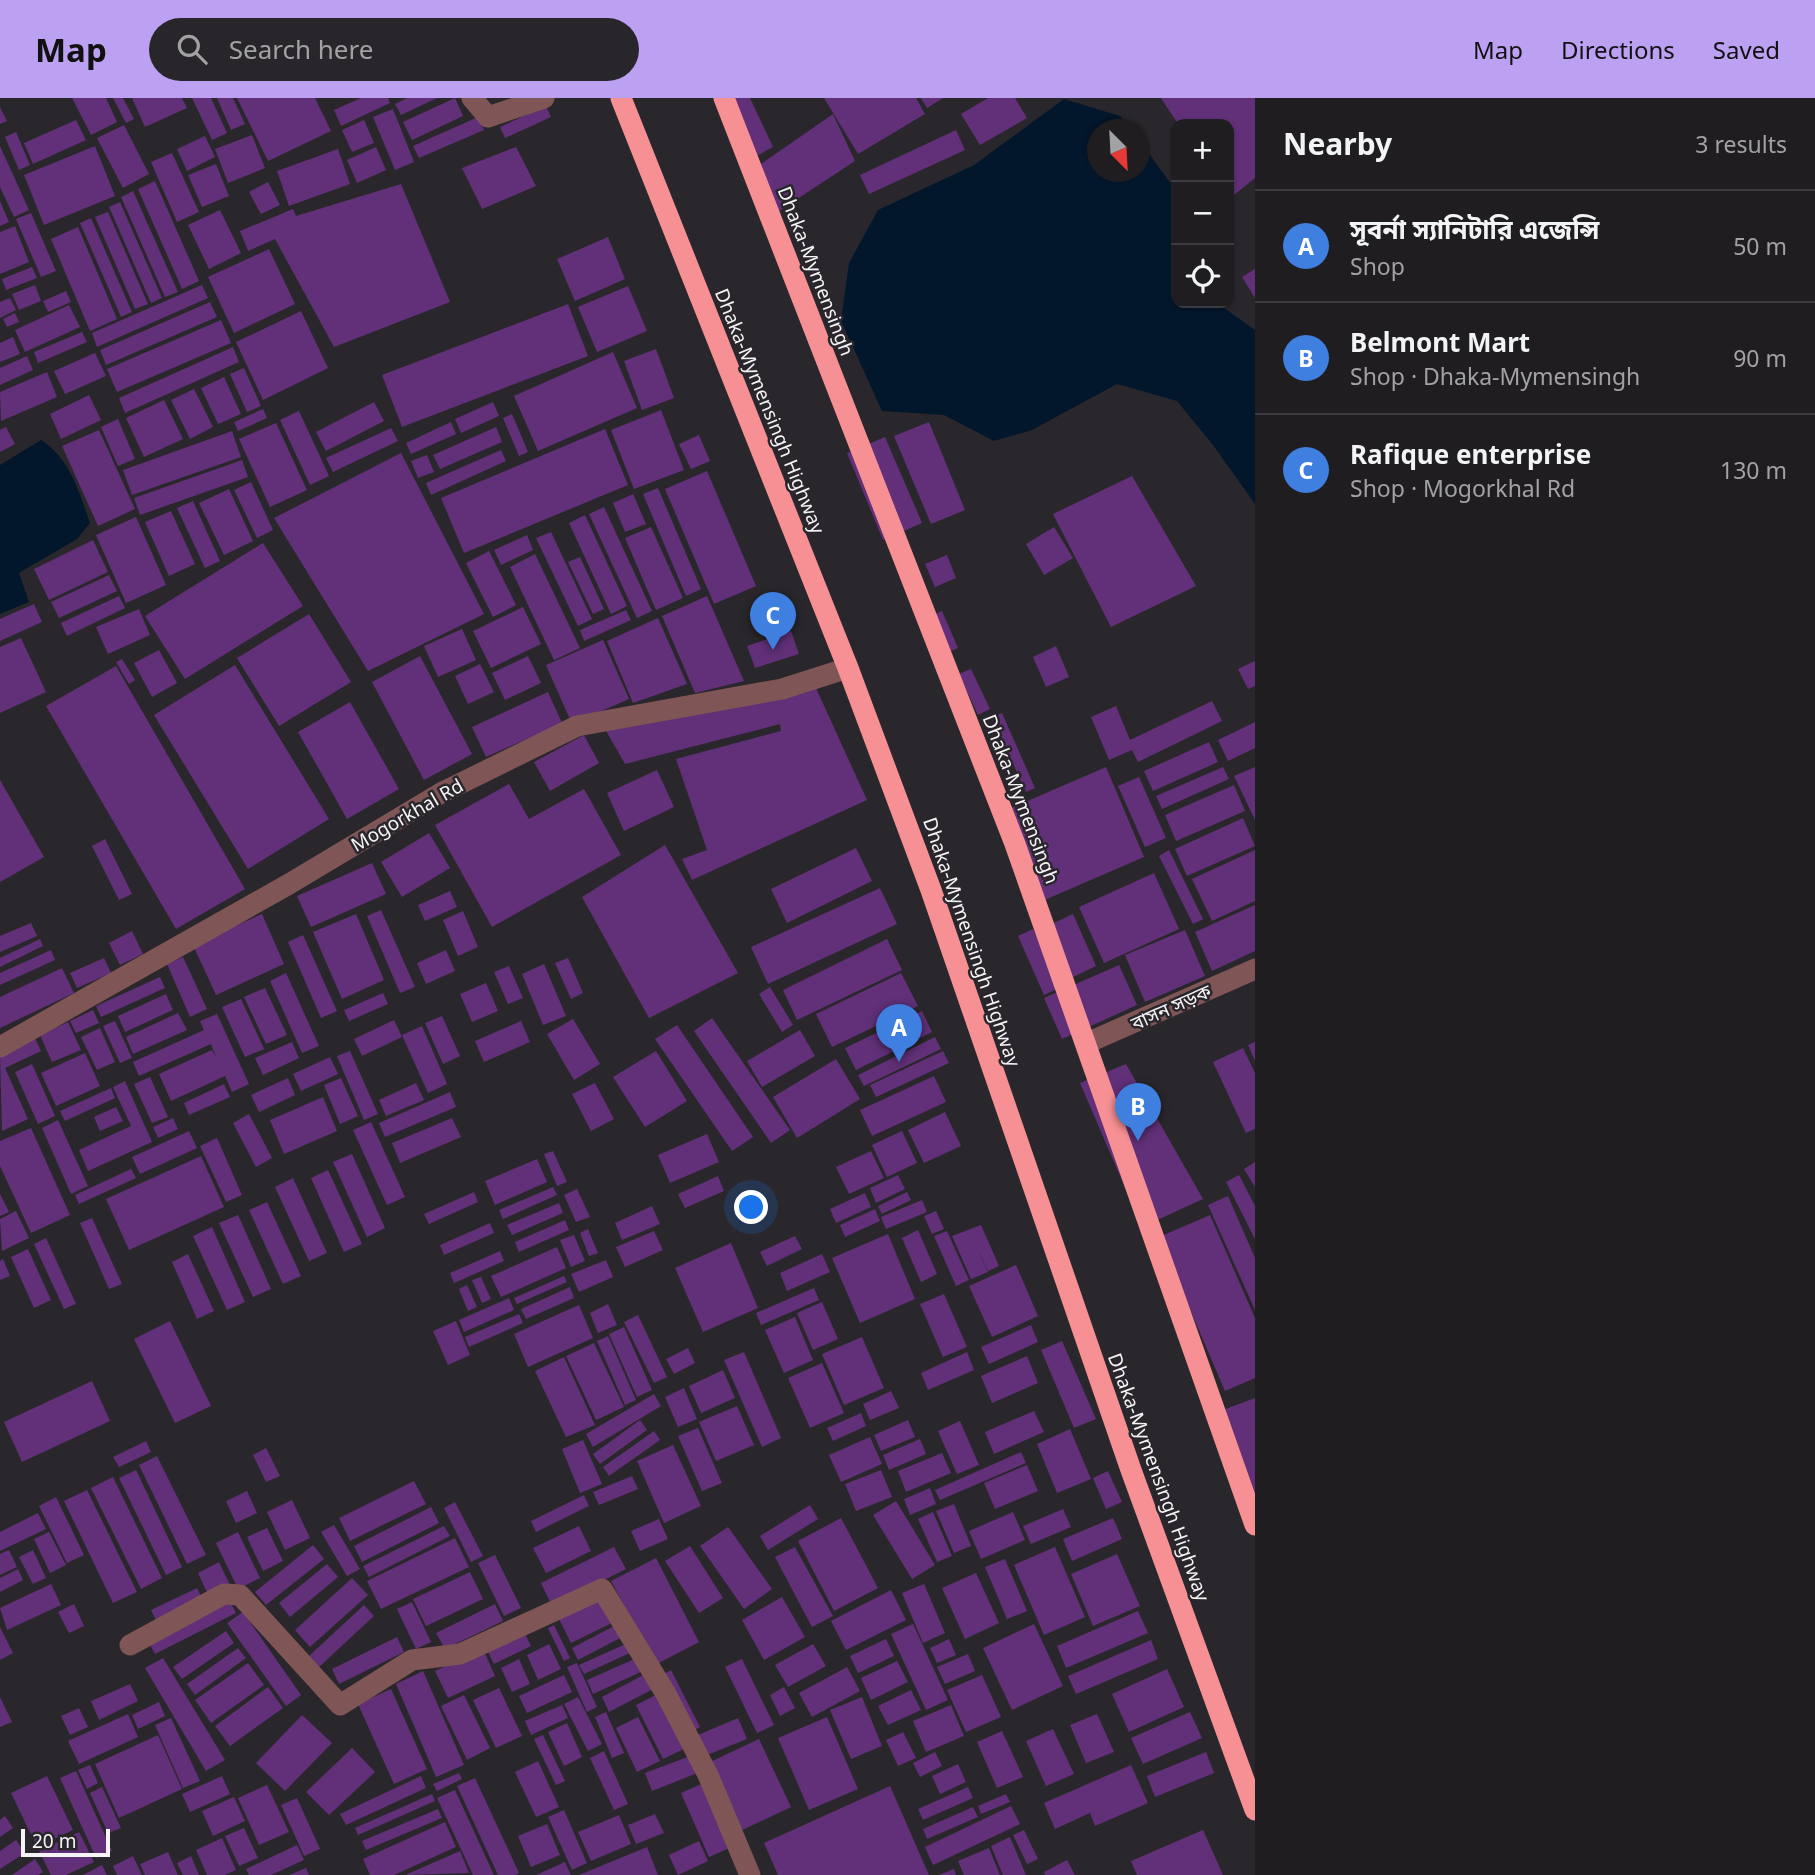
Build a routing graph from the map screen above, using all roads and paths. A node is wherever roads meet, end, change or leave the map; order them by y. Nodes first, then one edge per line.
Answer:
1 (472, 98) edge
2 (544, 98) edge
3 (621, 98) edge
4 (724, 98) edge
5 (848, 668) junction
6 (1255, 969) edge
7 (1087, 1043) junction
8 (0, 1047) edge
9 (1255, 1525) edge
10 (130, 1645) dead end
11 (1255, 1810) edge
12 (750, 1875) edge

1 - 2 street
3 - 5 highway, Dhaka-Mymensingh Highway
4 - 7 highway, Dhaka-Mymensingh
5 - 8 street, Mogorkhal Rd
5 - 11 highway, Dhaka-Mymensingh Highway
6 - 7 street, বাসন সড়ক
7 - 9 highway, Dhaka-Mymensingh
10 - 12 street

